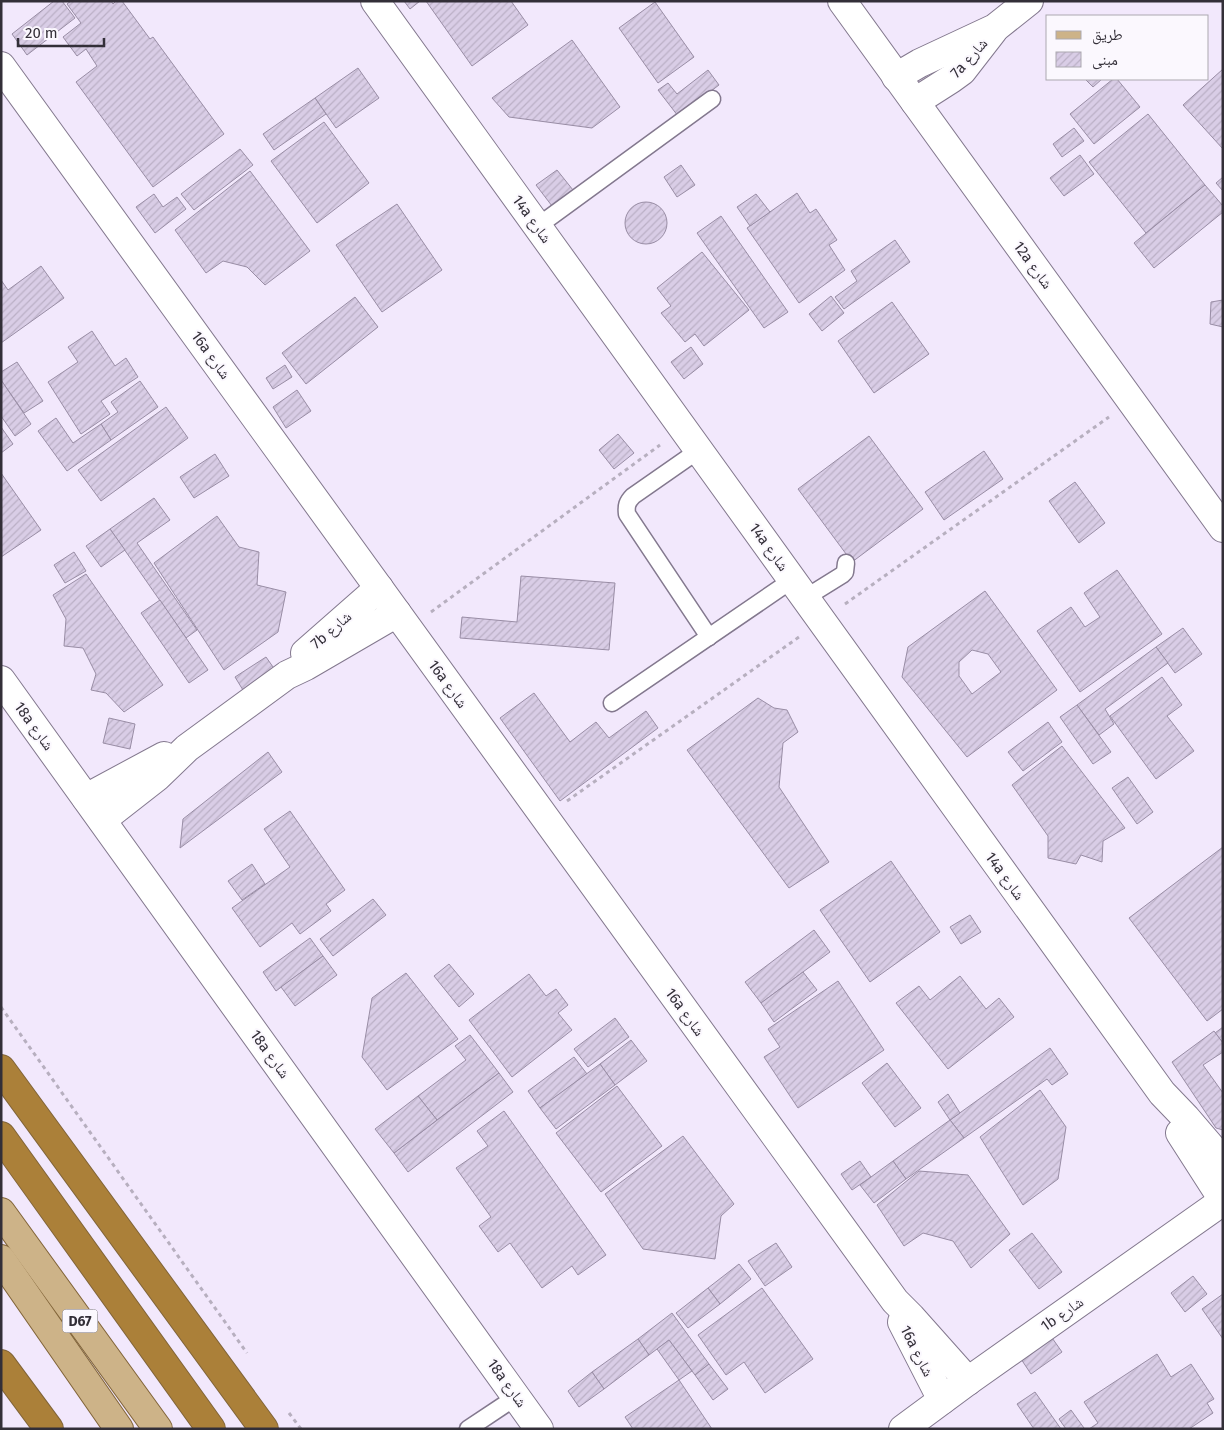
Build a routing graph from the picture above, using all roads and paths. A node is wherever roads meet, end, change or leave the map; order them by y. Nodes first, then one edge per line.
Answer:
1 (375, 1) edge
2 (842, 1) edge
3 (1029, 1) edge
4 (996, 28) junction
5 (1, 66) edge
6 (896, 77) junction
7 (712, 98) dead end
8 (915, 102) junction
9 (538, 226) junction
10 (691, 439) junction
11 (1223, 528) edge
12 (846, 564) dead end
13 (379, 588) junction
14 (799, 589) junction
15 (402, 620) junction
16 (709, 637) junction
17 (287, 675) junction
18 (1, 680) edge
19 (612, 703) dead end
20 (186, 748) junction
21 (86, 798) junction
22 (102, 820) junction
23 (1, 1008) edge
24 (1, 1069) edge
25 (1162, 1093) junction
26 (1, 1136) edge
27 (1223, 1161) edge
28 (1223, 1201) edge
29 (1, 1212) edge
30 (1, 1259) edge
31 (895, 1302) junction
32 (249, 1356) dead end
33 (1, 1364) edge
34 (968, 1381) junction
35 (516, 1397) junction
36 (942, 1400) junction
37 (289, 1412) dead end
38 (49, 1429) edge
39 (119, 1429) edge
40 (158, 1429) edge
41 (211, 1429) edge
42 (264, 1429) edge
43 (300, 1429) edge
44 (468, 1429) edge
45 (539, 1429) edge
46 (904, 1429) edge

1 - 9 street, 14a شارع
2 - 6 street, 12a شارع
3 - 4 street, 7a شارع
4 - 6 street, 7a شارع
4 - 8 street, 7a شارع
5 - 13 street, 16a شارع
6 - 8 street, 12a شارع
7 - 9 lane
8 - 11 street, 12a شارع
9 - 10 street, 14a شارع
10 - 14 street, 14a شارع
10 - 15 path
10 - 16 lane
12 - 14 lane
13 - 15 street, 16a شارع
13 - 17 street, 7b شارع
14 - 16 lane
14 - 25 street, 14a شارع
15 - 17 street, 7b شارع
15 - 31 street, 16a شارع
16 - 19 lane
17 - 20 street, 7b شارع
18 - 21 street, 18a شارع
20 - 21 street, 7b شارع
20 - 22 street, 7b شارع
21 - 22 street, 18a شارع
22 - 35 street, 18a شارع
23 - 32 path
24 - 42 highway
25 - 27 street, 14a شارع
25 - 28 street, 14a شارع
26 - 41 highway
28 - 34 street, 1b شارع
29 - 40 main road, D67
30 - 39 main road, D67
31 - 34 street, 16a شارع
31 - 36 street, 16a شارع
33 - 38 highway
34 - 36 street, 1b شارع
35 - 44 lane
35 - 45 street, 18a شارع
36 - 46 street, 1b شارع
37 - 43 path

